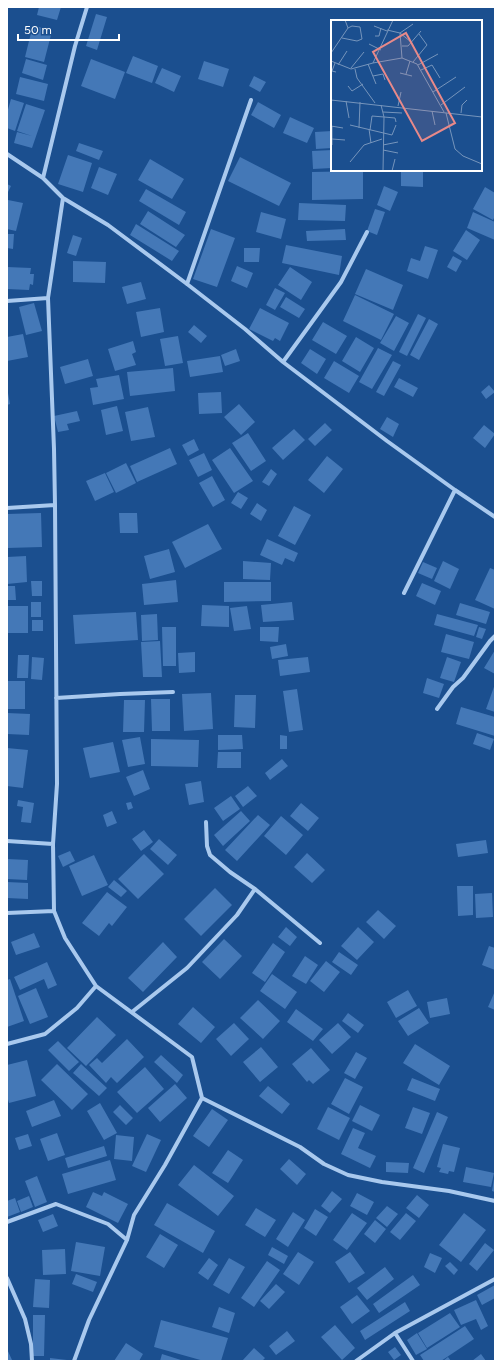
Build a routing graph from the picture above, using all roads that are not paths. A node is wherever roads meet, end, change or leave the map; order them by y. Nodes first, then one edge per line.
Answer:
1 (87, 7) edge
2 (251, 100) dead end
3 (7, 154) edge
4 (43, 178) junction
5 (63, 198) junction
6 (367, 232) dead end
7 (187, 284) junction
8 (48, 298) junction
9 (7, 301) edge
10 (283, 362) junction
11 (455, 490) junction
12 (55, 504) junction
13 (7, 508) edge
14 (495, 517) edge
15 (404, 592) dead end
16 (495, 636) edge
17 (173, 692) dead end
18 (56, 698) junction
19 (437, 709) dead end
20 (206, 822) dead end
21 (7, 840) edge
22 (53, 844) junction
23 (255, 889) junction
24 (54, 911) junction
25 (7, 914) edge
26 (320, 943) dead end
27 (96, 986) junction
28 (132, 1012) junction
29 (7, 1044) edge
30 (202, 1098) junction
31 (495, 1201) edge
32 (7, 1222) edge
33 (127, 1240) junction
34 (7, 1278) edge
35 (495, 1279) edge
36 (395, 1333) junction
37 (32, 1361) edge
38 (74, 1361) edge
39 (356, 1361) edge
40 (413, 1361) edge

1 - 4 street
2 - 7 street
3 - 4 street
4 - 5 street
5 - 7 street
5 - 8 street
6 - 10 street
7 - 10 street
8 - 9 street
8 - 12 street
10 - 11 street
11 - 14 street
11 - 15 street
12 - 13 street
12 - 18 street
16 - 19 street
17 - 18 street
18 - 22 street
20 - 23 street
21 - 22 street
22 - 24 street
23 - 26 street
23 - 28 street
24 - 25 street
24 - 27 street
27 - 28 street
27 - 29 street
28 - 30 street
30 - 31 street
30 - 33 street
32 - 33 street
33 - 38 street
34 - 37 street
35 - 36 street
36 - 39 street
36 - 40 street

